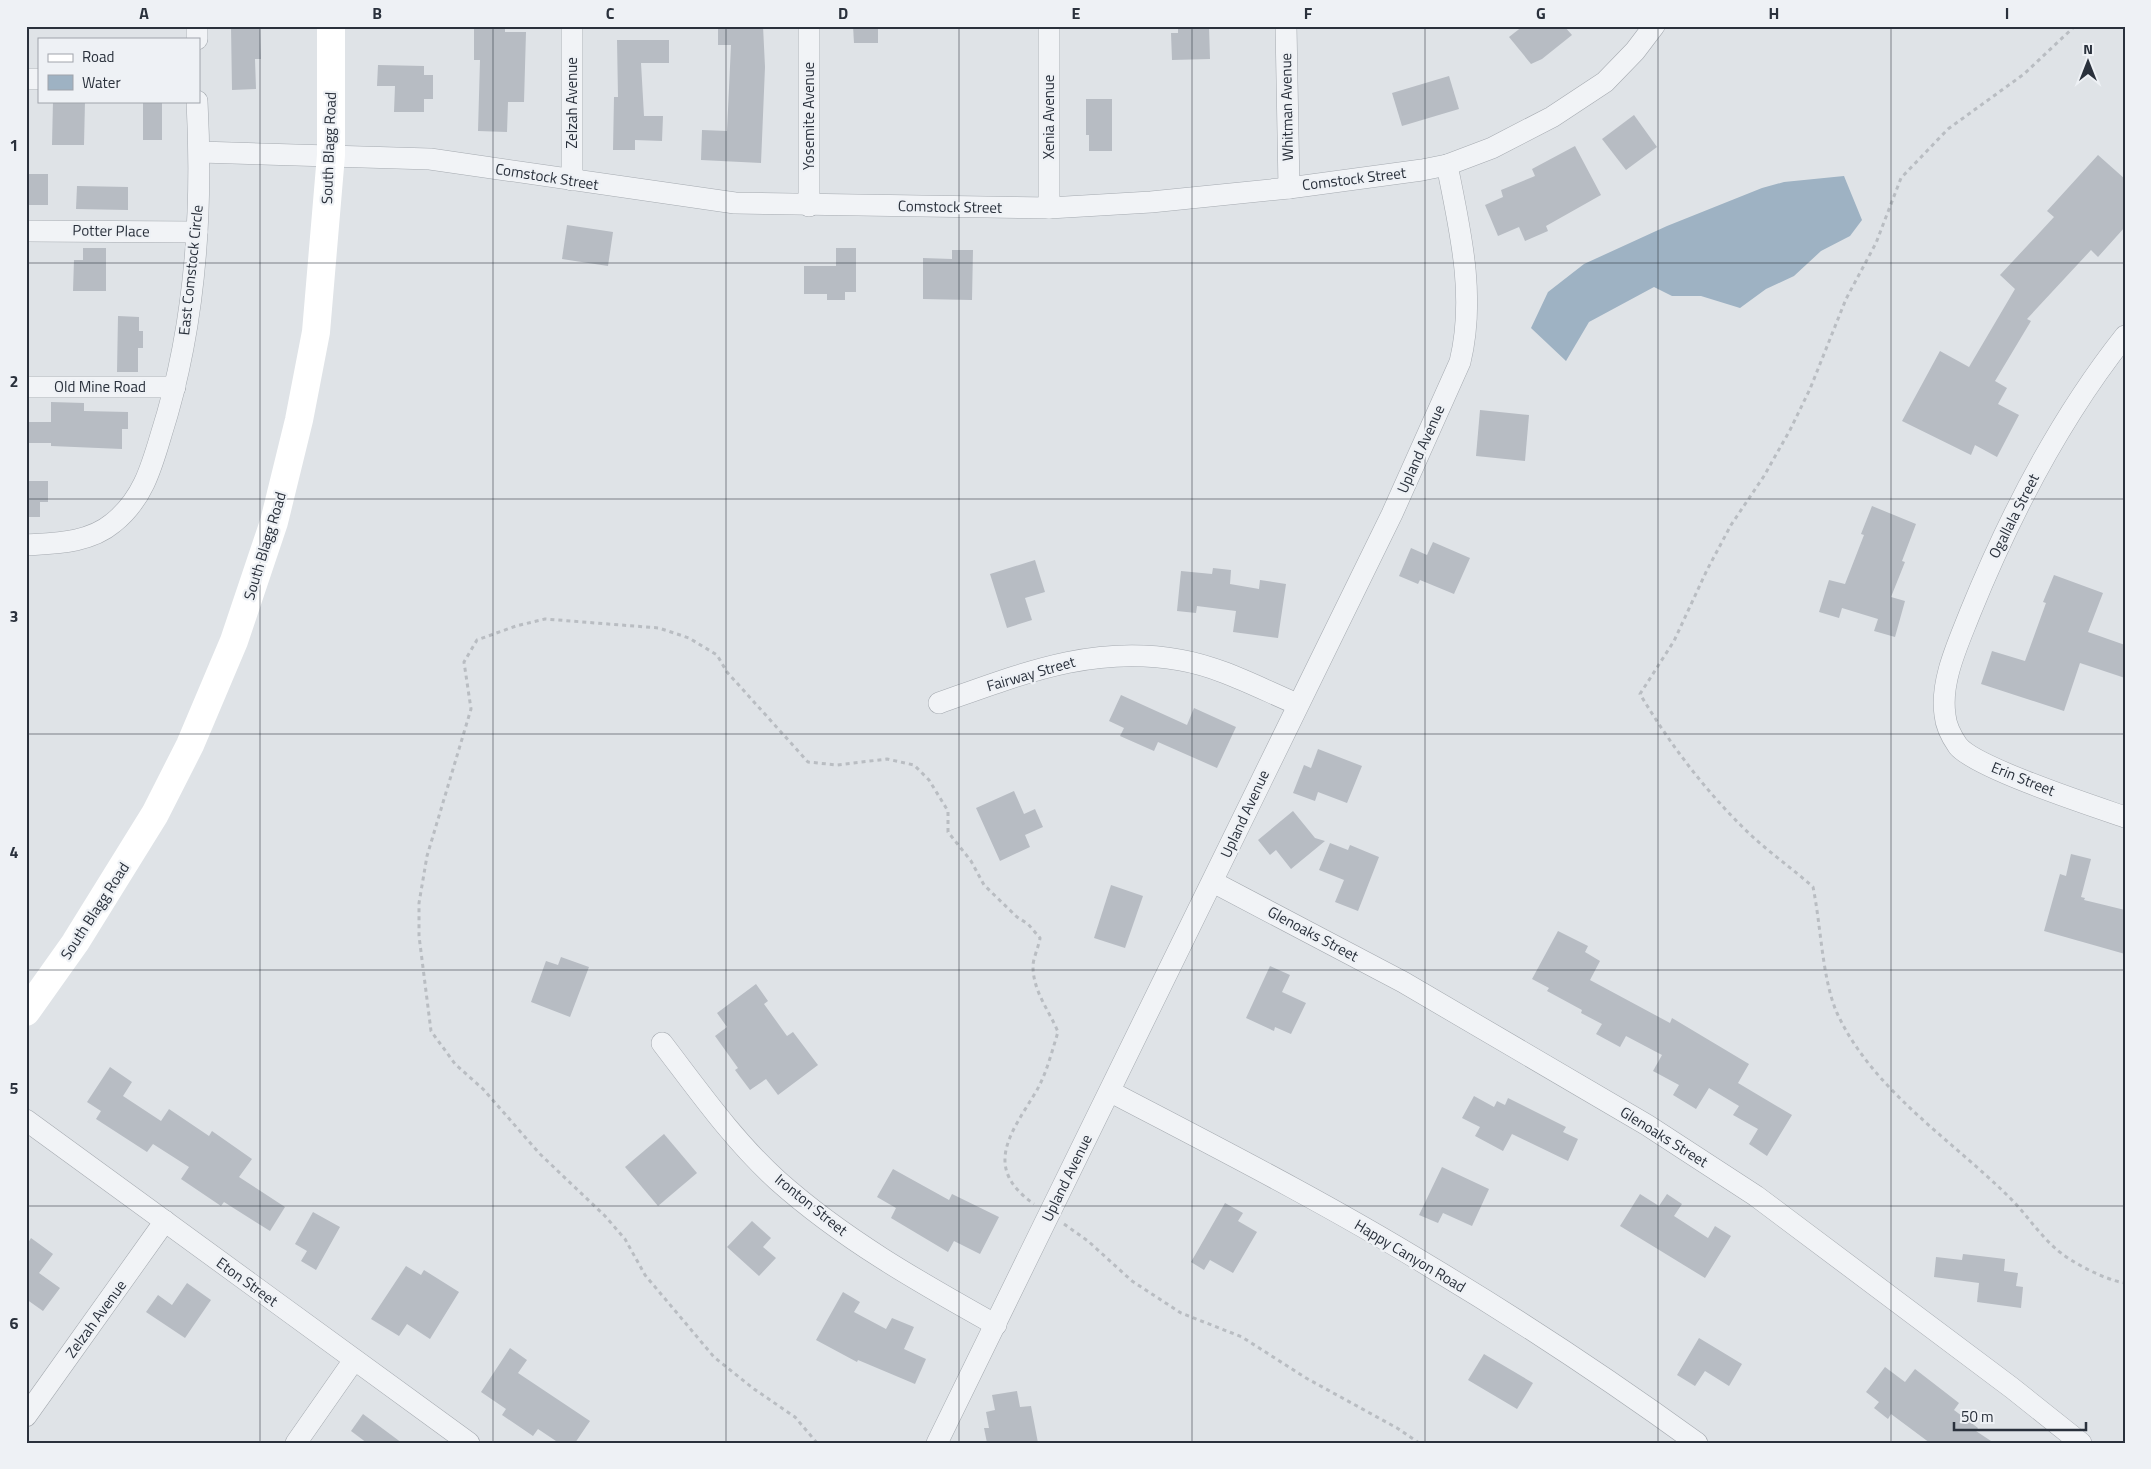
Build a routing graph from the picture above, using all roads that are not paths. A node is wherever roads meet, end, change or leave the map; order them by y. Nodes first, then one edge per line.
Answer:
1 (331, 26) edge
2 (572, 26) edge
3 (809, 26) edge
4 (1049, 26) edge
5 (1286, 26) edge
6 (1654, 26) edge
7 (197, 102) edge
8 (200, 152) junction
9 (331, 155) junction
10 (1447, 165) junction
11 (572, 180) junction
12 (1289, 188) junction
13 (809, 206) junction
14 (1049, 208) junction
15 (26, 231) edge
16 (197, 232) junction
17 (2125, 336) edge
18 (26, 387) edge
19 (175, 387) junction
20 (26, 545) edge
21 (939, 703) dead end
22 (1297, 704) junction
23 (1944, 714) joint
24 (2125, 817) edge
25 (1213, 882) junction
26 (26, 1012) edge
27 (662, 1043) dead end
28 (1111, 1092) junction
29 (26, 1120) edge
30 (165, 1221) junction
31 (996, 1325) junction
32 (354, 1360) junction
33 (26, 1416) edge
34 (296, 1443) edge
35 (469, 1443) edge
36 (937, 1443) edge
37 (1697, 1443) edge
38 (2081, 1443) edge

1 - 9 main road, South Blagg Road
2 - 11 street, Zelzah Avenue
3 - 13 street, Yosemite Avenue
4 - 14 street, Xenia Avenue
5 - 12 street, Whitman Avenue
6 - 10 street, Comstock Street
7 - 8 street, East Comstock Circle
8 - 9 street, Comstock Street
8 - 16 street, East Comstock Circle
9 - 11 street, Comstock Street
9 - 26 main road, South Blagg Road
10 - 12 street, Comstock Street
10 - 22 street, Upland Avenue
11 - 13 street, Comstock Street
12 - 14 street, Comstock Street
13 - 14 street, Comstock Street
15 - 16 street, Potter Place
16 - 19 street, East Comstock Circle
17 - 23 street, Ogallala Street
18 - 19 street, Old Mine Road
19 - 20 street, East Comstock Circle
21 - 22 street, Fairway Street
22 - 25 street, Upland Avenue
23 - 24 street, Erin Street
25 - 28 street, Upland Avenue
25 - 38 street, Glenoaks Street
27 - 31 street, Ironton Street
28 - 31 street, Upland Avenue
28 - 37 street, Happy Canyon Road
29 - 30 street, Eton Street
30 - 32 street, Eton Street
30 - 33 street, Zelzah Avenue
31 - 36 street, Upland Avenue
32 - 34 street
32 - 35 street, Eton Street

